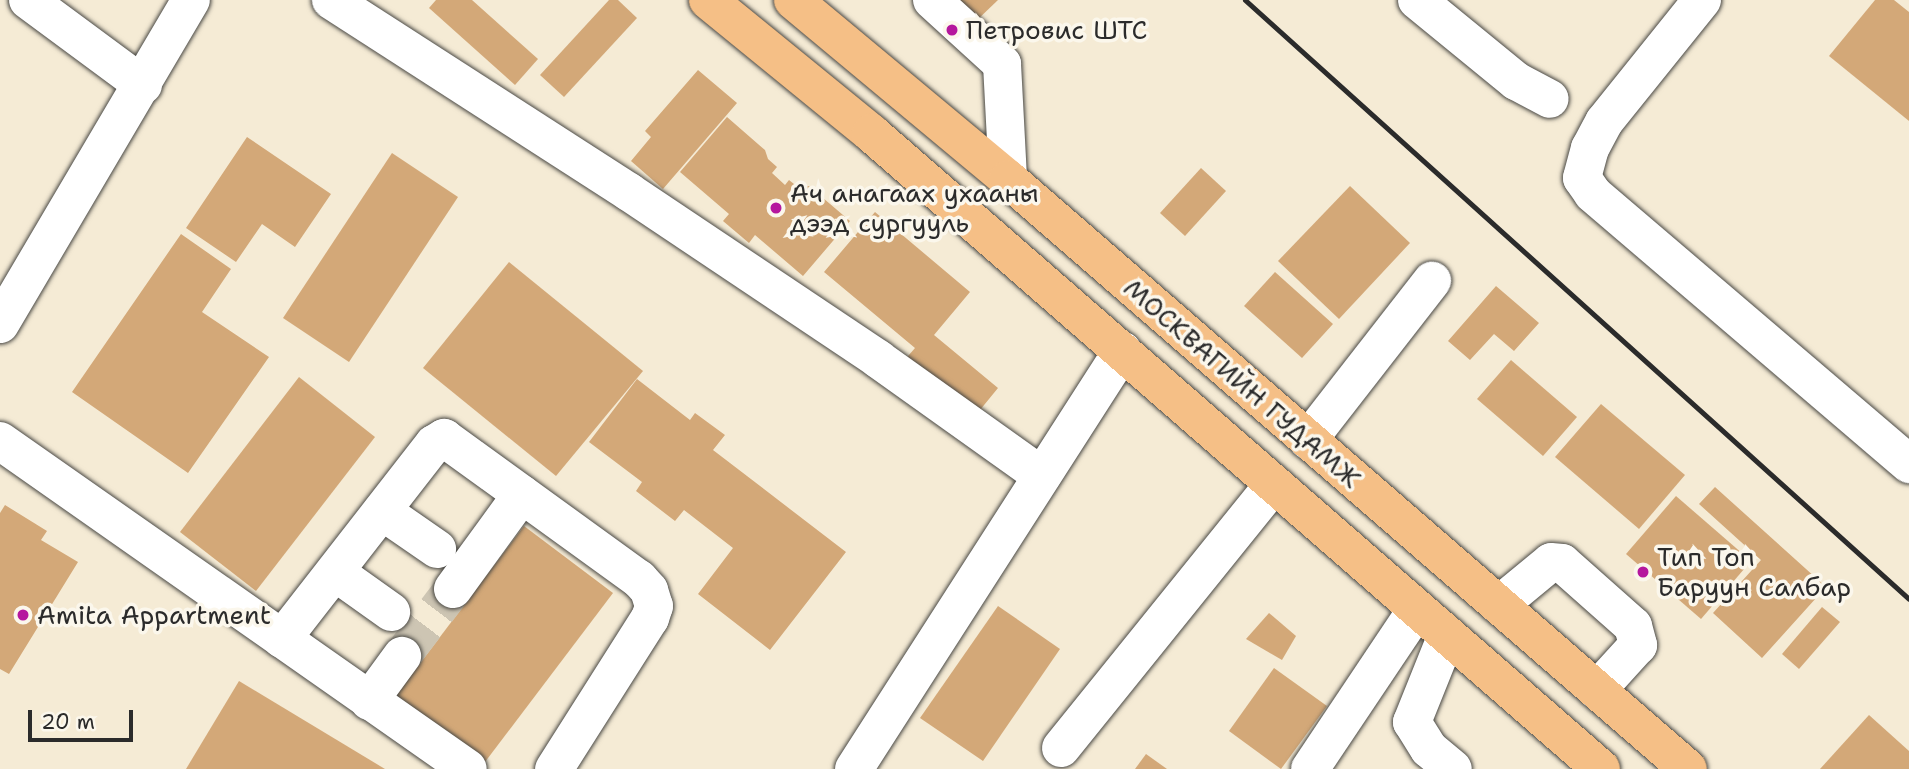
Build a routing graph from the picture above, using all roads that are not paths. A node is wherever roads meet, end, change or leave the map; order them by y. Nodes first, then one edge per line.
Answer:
1 (29, 0) edge
2 (191, 0) edge
3 (331, 0) edge
4 (708, 0) edge
5 (793, 0) edge
6 (932, 0) edge
7 (1417, 0) edge
8 (1702, 0) edge
9 (143, 85) junction
10 (1550, 99) dead end
11 (1008, 179) junction
12 (1433, 281) dead end
13 (0, 324) edge
14 (1122, 351) junction
15 (1308, 440) junction
16 (0, 441) edge
17 (1907, 459) edge
18 (1042, 476) junction
19 (1274, 484) junction
20 (522, 494) junction
21 (382, 511) junction
22 (437, 549) dead end
23 (335, 572) junction
24 (453, 589) tunnel mouth
25 (1499, 605) junction
26 (1417, 608) junction
27 (391, 612) dead end
28 (1447, 635) junction
29 (282, 639) junction
30 (402, 656) tunnel mouth
31 (1597, 690) junction
32 (369, 701) junction
33 (1061, 748) dead end
34 (468, 769) edge
35 (554, 769) edge
36 (854, 769) edge
37 (1310, 769) edge
38 (1453, 769) edge
39 (1601, 769) edge
40 (1688, 769) edge

1 - 9 street
2 - 9 street
3 - 18 street
4 - 14 highway, МОСКВАГИЙН ГУДАМЖ
5 - 11 highway, МОСКВАГИЙН ГУДАМЖ
6 - 11 street
7 - 10 street
8 - 17 street
9 - 13 street
11 - 15 highway, МОСКВАГИЙН ГУДАМЖ
12 - 15 street
14 - 18 street
14 - 19 highway, МОСКВАГИЙН ГУДАМЖ
15 - 25 highway, МОСКВАГИЙН ГУДАМЖ
16 - 29 street
18 - 36 street
19 - 26 highway, МОСКВАГИЙН ГУДАМЖ
19 - 33 street
20 - 21 street
20 - 24 street
20 - 35 street
21 - 22 street
21 - 23 street
23 - 27 street
23 - 29 street
25 - 31 highway, МОСКВАГИЙН ГУДАМЖ
25 - 31 street
26 - 28 highway, МОСКВАГИЙН ГУДАМЖ
26 - 37 street
28 - 38 street
28 - 39 highway, МОСКВАГИЙН ГУДАМЖ
29 - 32 street
30 - 32 street
31 - 40 highway, МОСКВАГИЙН ГУДАМЖ
32 - 34 street

